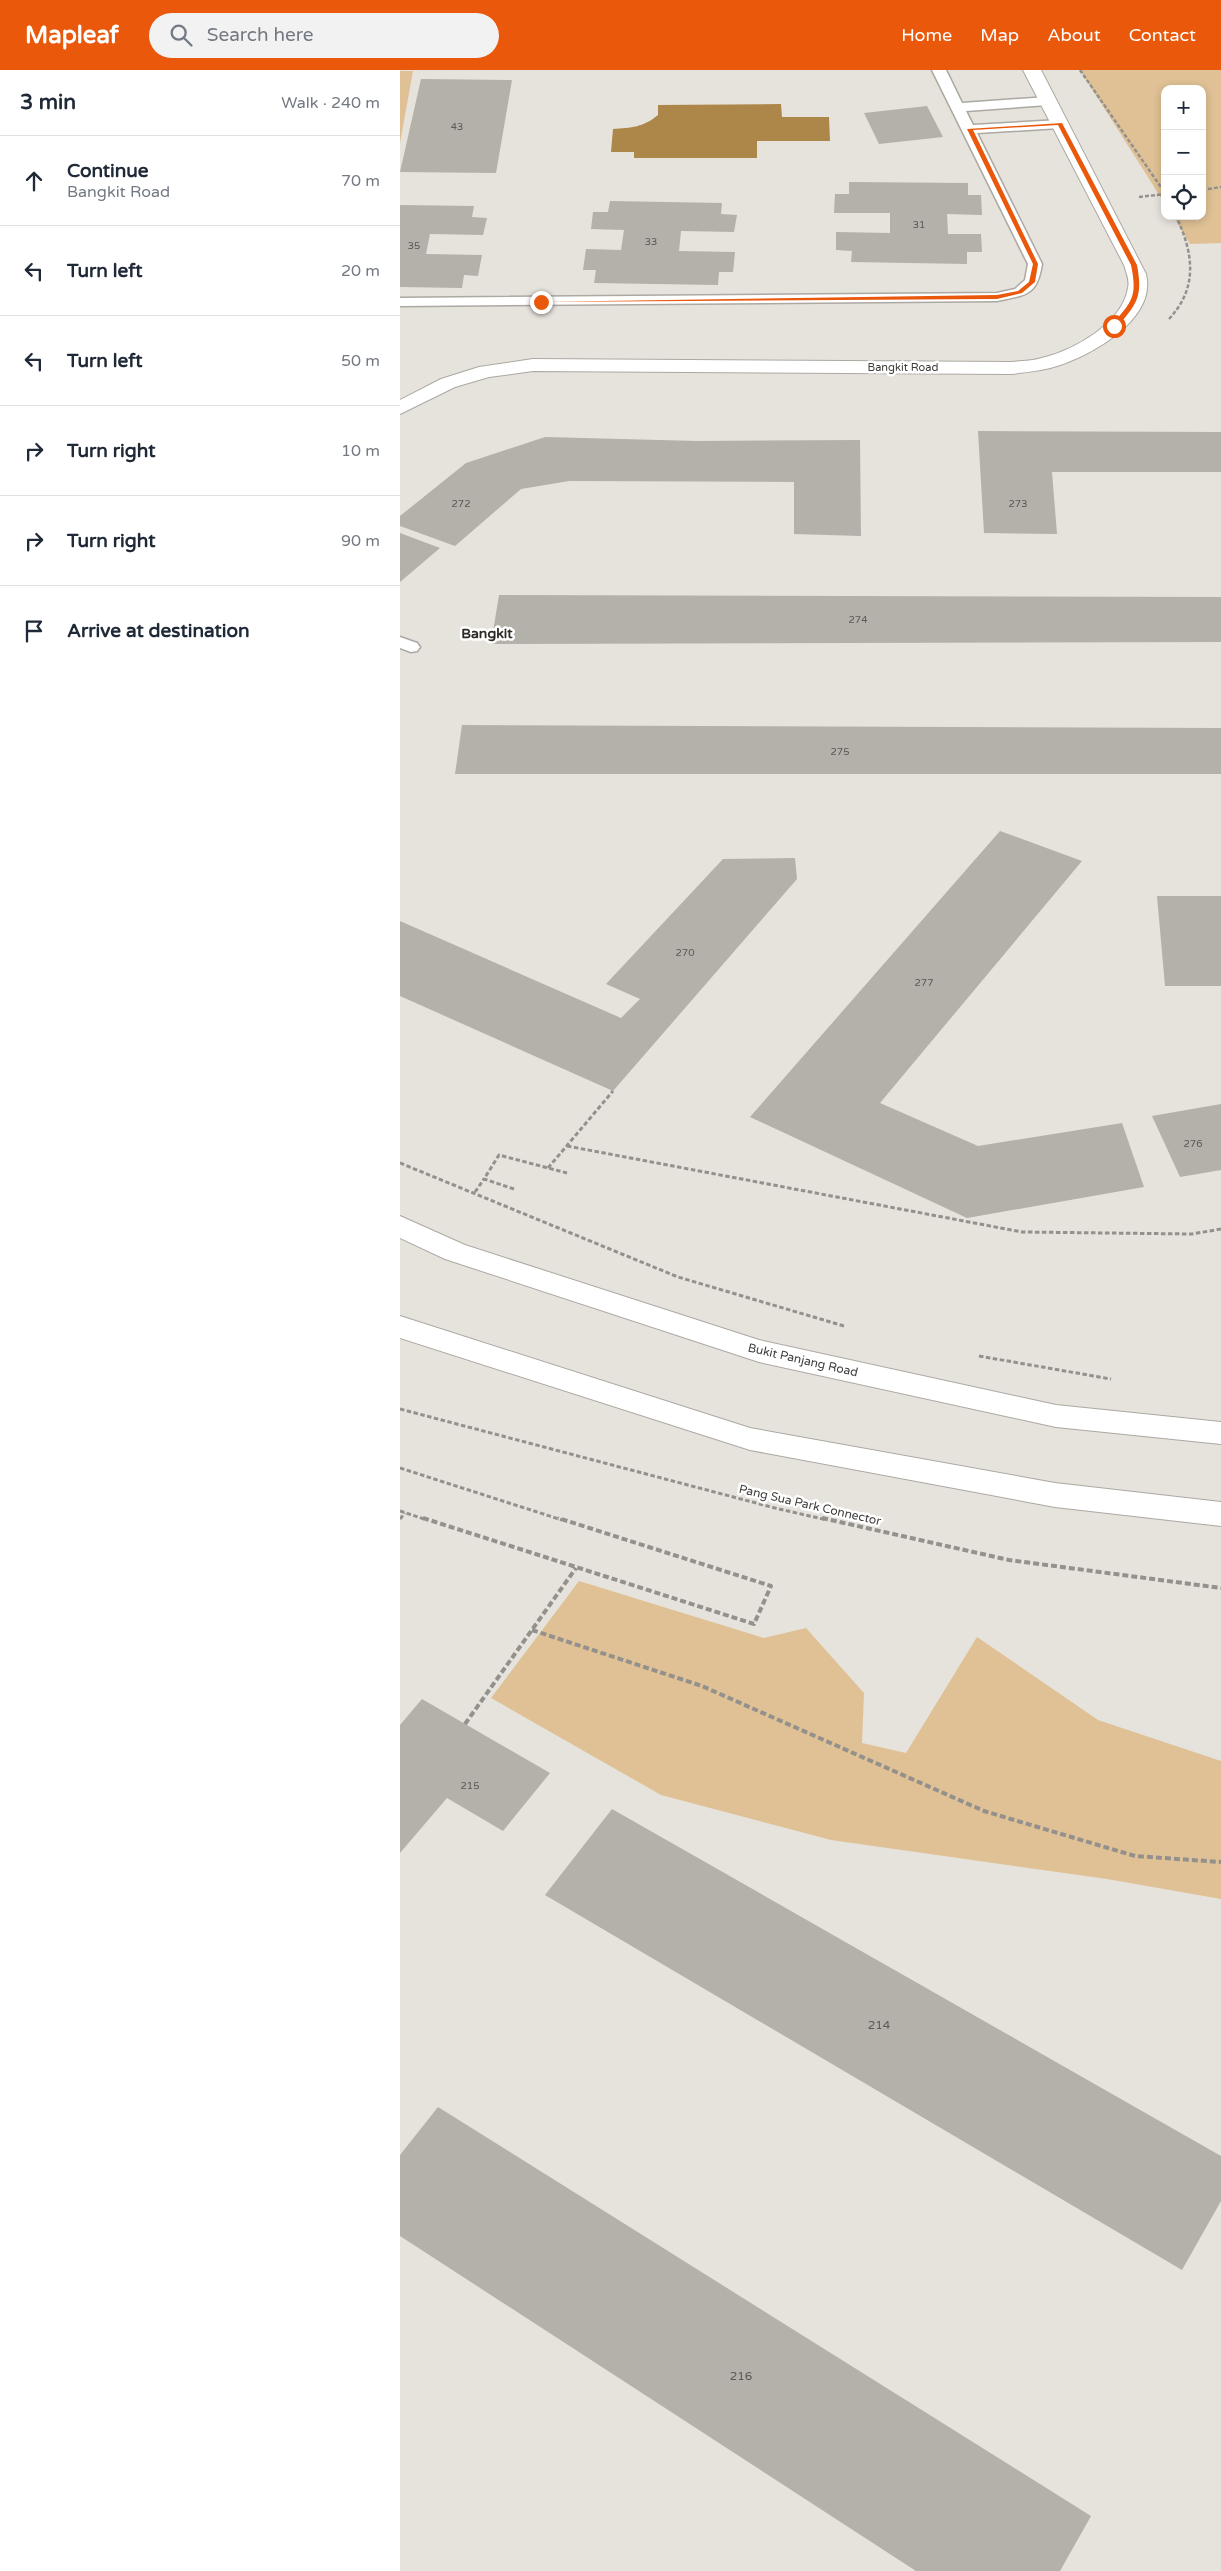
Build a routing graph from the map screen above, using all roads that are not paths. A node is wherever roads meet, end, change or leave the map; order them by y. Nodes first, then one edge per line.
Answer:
1 (939, 70) edge
2 (1032, 70) edge
3 (1048, 101) junction
4 (959, 107) junction
5 (1060, 124) junction
6 (970, 129) junction
7 (400, 302) edge
8 (400, 408) edge
9 (400, 1226) edge
10 (400, 1327) edge
11 (1221, 1433) edge
12 (1221, 1514) edge

1 - 4 lane
2 - 3 street, Bangkit Road
3 - 4 lane
3 - 5 street, Bangkit Road
4 - 6 lane
5 - 6 lane
5 - 8 street, Bangkit Road
6 - 7 lane
9 - 11 street, Bukit Panjang Road
10 - 12 street

